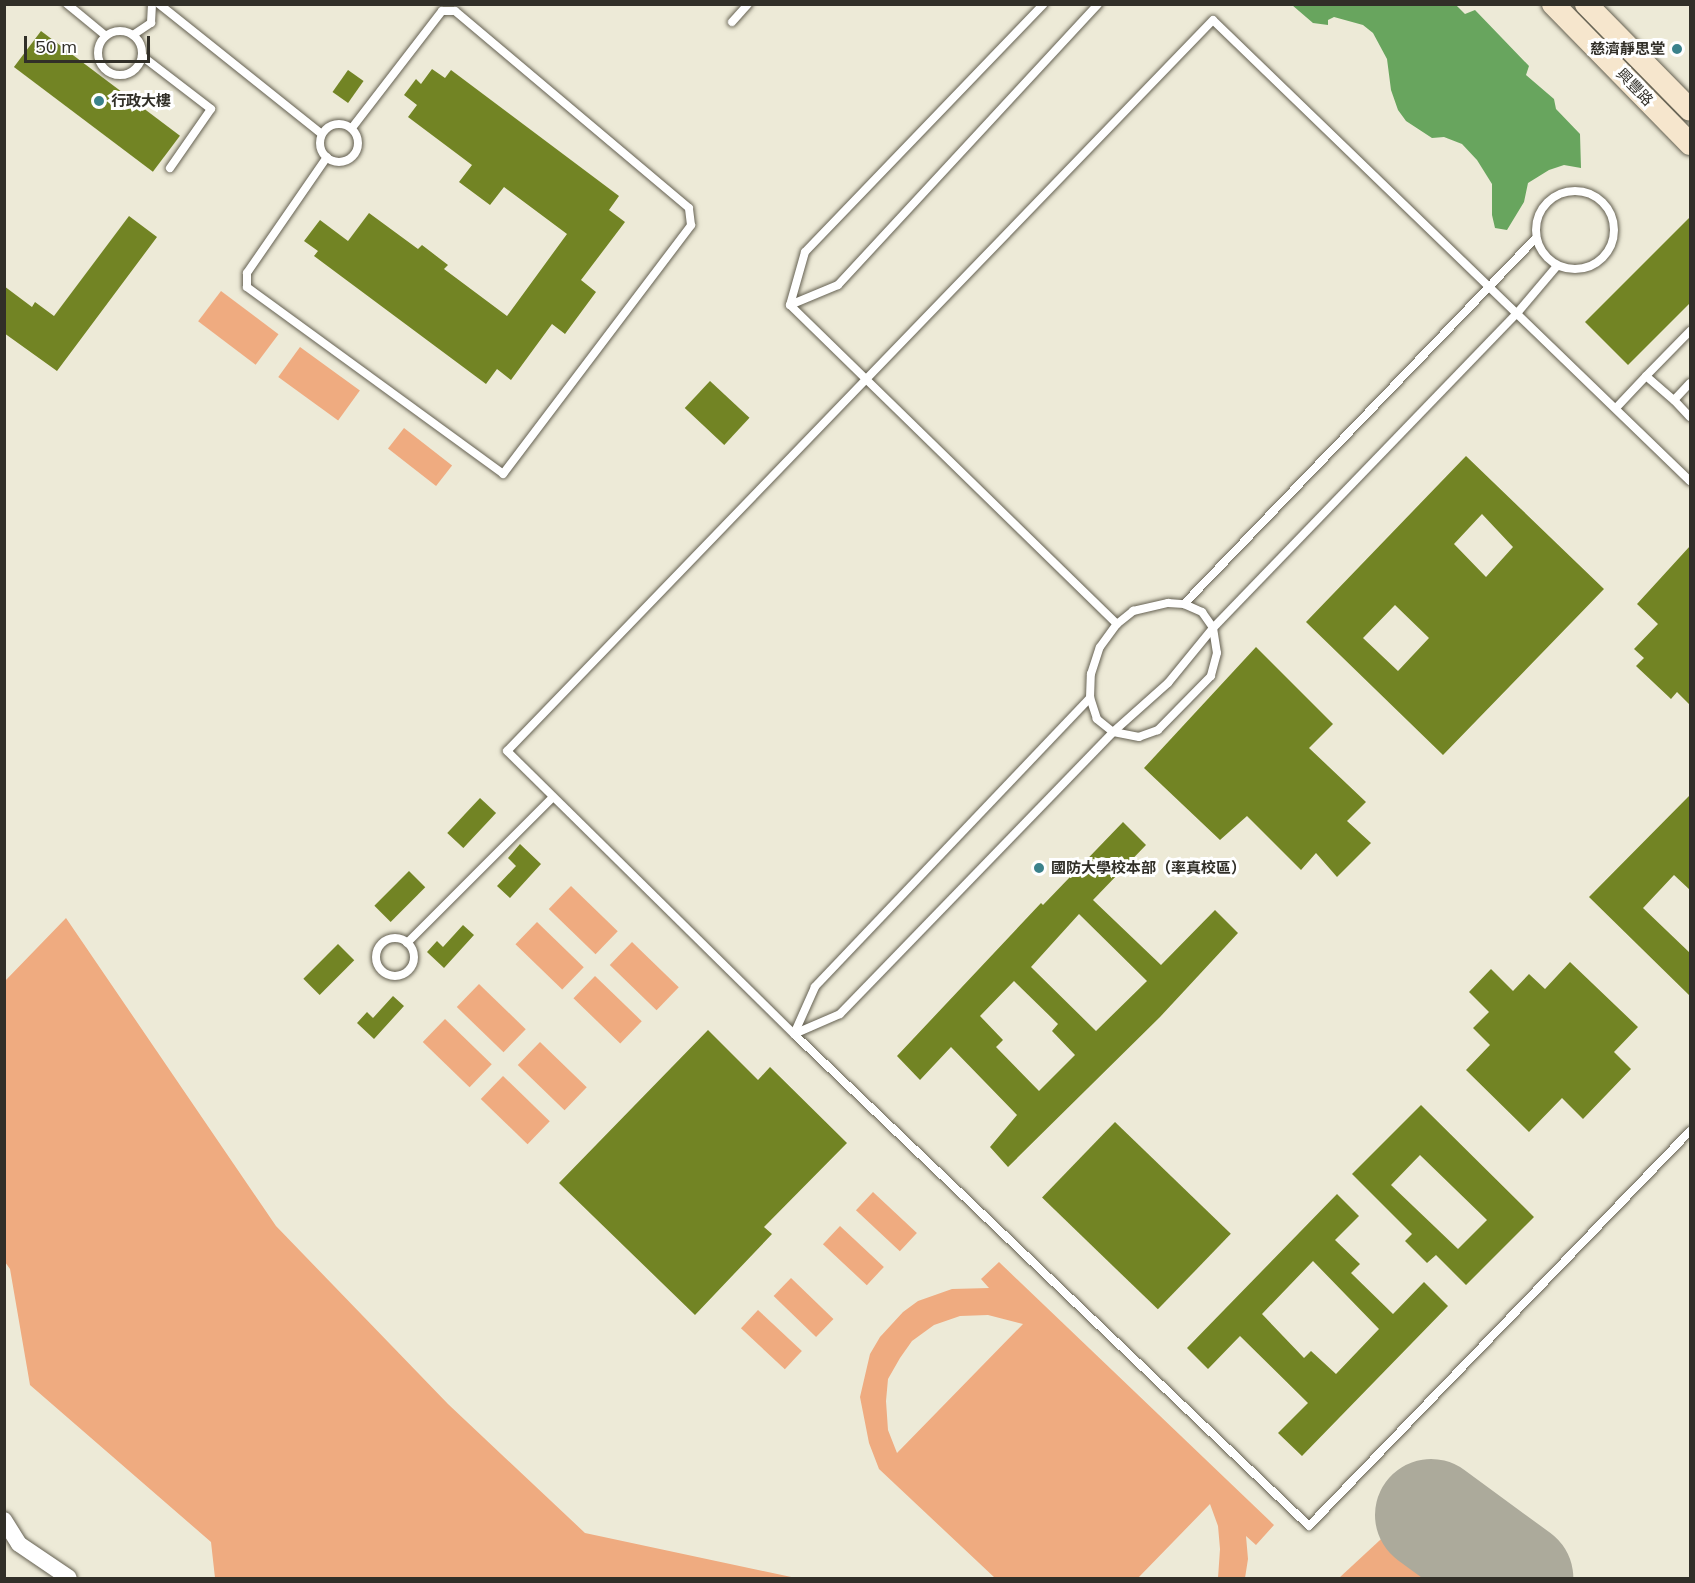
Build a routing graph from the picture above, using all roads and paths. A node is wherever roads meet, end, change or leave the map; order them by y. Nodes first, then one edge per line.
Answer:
1 (67, 4) edge
2 (152, 4) edge
3 (159, 4) edge
4 (748, 4) edge
5 (1044, 4) edge
6 (1098, 4) edge
7 (1553, 4) edge
8 (1586, 4) edge
9 (732, 22) dead end
10 (133, 35) junction
11 (106, 36) junction
12 (142, 56) junction
13 (1690, 110) edge
14 (352, 128) junction
15 (322, 134) junction
16 (1690, 144) edge
17 (327, 157) junction
18 (170, 168) dead end
19 (1536, 238) junction
20 (1557, 266) junction
21 (1489, 287) junction
22 (790, 305) junction
23 (1518, 312) junction
24 (1690, 331) edge
25 (1646, 376) junction
26 (865, 378) junction
27 (1690, 383) edge
28 (1674, 400) junction
29 (1616, 408) junction
30 (1690, 417) edge
31 (1690, 481) edge
32 (1184, 604) junction
33 (1117, 624) junction
34 (1213, 628) junction
35 (1090, 698) junction
36 (1113, 732) junction
37 (553, 797) junction
38 (407, 943) junction
39 (794, 1034) junction
40 (1690, 1131) edge
41 (4, 1520) edge
42 (69, 1578) edge

1 - 11 lane
2 - 10 lane
3 - 15 lane
4 - 9 lane
5 - 22 lane
6 - 22 lane
7 - 16 main road, 興豐路
8 - 13 main road, 興豐路
10 - 11 lane
10 - 12 lane
11 - 12 lane
12 - 18 lane
14 - 15 lane
14 - 17 lane
14 - 17 lane
15 - 17 lane
19 - 20 lane
19 - 20 lane
19 - 21 lane
20 - 23 lane
21 - 23 lane
21 - 26 lane
21 - 32 lane
22 - 26 lane
23 - 29 lane
23 - 34 lane
24 - 25 lane
25 - 28 lane
25 - 29 lane
26 - 33 lane
26 - 37 lane
27 - 28 lane
28 - 30 lane
29 - 31 lane
32 - 33 lane
32 - 34 lane
33 - 35 lane
34 - 36 lane
34 - 36 lane
35 - 36 lane
35 - 39 lane
36 - 39 lane
37 - 38 lane
37 - 39 lane
38 - 38 lane
39 - 40 lane
41 - 42 street

